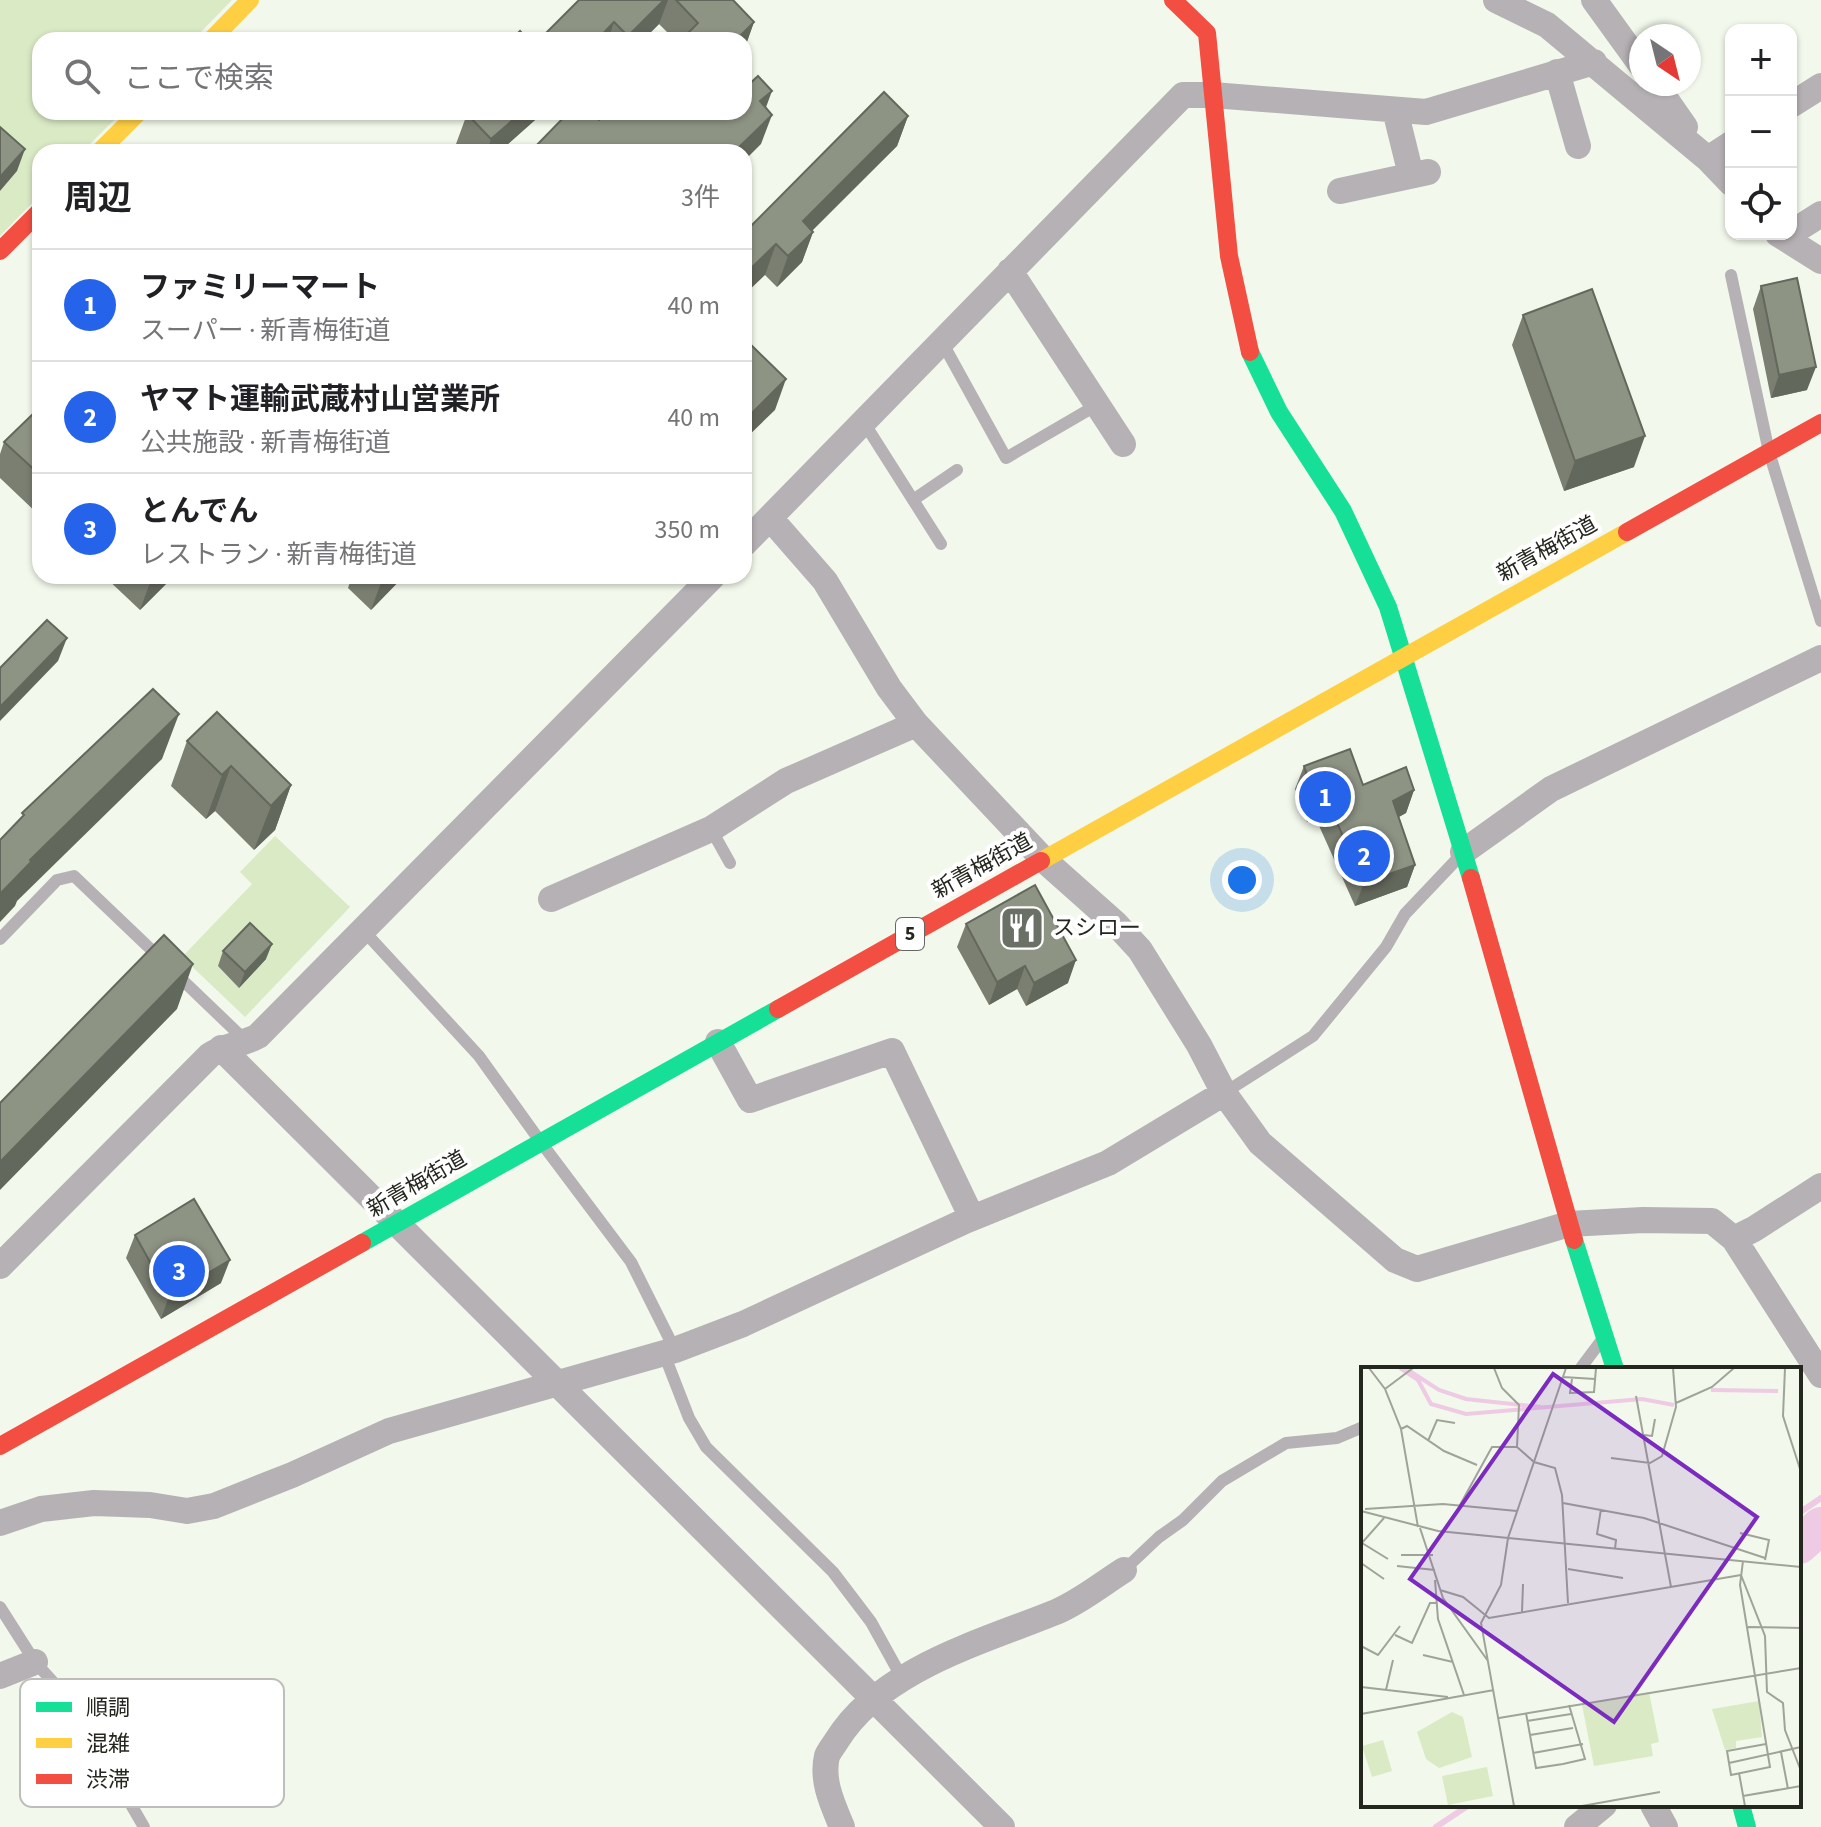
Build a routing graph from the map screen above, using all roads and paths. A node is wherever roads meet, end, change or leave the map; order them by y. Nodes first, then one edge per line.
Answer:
1 (250, 0) edge
2 (1173, 0) edge
3 (1496, 0) edge
4 (1594, 0) edge
5 (219, 32) edge
6 (1629, 48) edge
7 (1594, 62) junction
8 (1557, 72) junction
9 (1821, 86) edge
10 (1213, 95) junction
11 (1663, 96) edge
12 (1797, 101) edge
13 (1395, 110) junction
14 (131, 120) edge
15 (107, 144) edge
16 (1578, 146) dead end
17 (1725, 148) edge
18 (1708, 159) junction
19 (1725, 177) edge
20 (1340, 191) dead end
21 (1821, 214) edge
22 (32, 219) edge
23 (1797, 228) edge
24 (1792, 240) edge
25 (0, 251) edge
26 (1821, 261) edge
27 (1010, 271) junction
28 (1731, 275) dead end
29 (942, 342) junction
30 (1097, 405) junction
31 (863, 421) junction
32 (1821, 423) edge
33 (1123, 444) dead end
34 (1769, 452) junction
35 (957, 470) dead end
36 (913, 500) junction
37 (770, 518) junction
38 (752, 536) edge
39 (941, 544) dead end
40 (705, 584) edge
41 (1821, 621) edge
42 (1404, 656) junction
43 (1821, 658) edge
44 (916, 724) junction
45 (711, 829) junction
46 (1463, 852) junction
47 (1044, 860) junction
48 (730, 863) dead end
49 (551, 899) dead end
50 (363, 930) junction
51 (0, 939) edge
52 (247, 1042) junction
53 (718, 1042) junction
54 (221, 1048) junction
55 (1224, 1093) junction
56 (540, 1141) junction
57 (1821, 1186) edge
58 (972, 1218) junction
59 (396, 1224) junction
60 (1569, 1224) junction
61 (1734, 1239) junction
62 (0, 1266) edge
63 (1605, 1335) junction
64 (675, 1350) junction
65 (1581, 1367) edge
66 (1614, 1367) edge
67 (1821, 1375) edge
68 (557, 1385) junction
69 (1361, 1428) edge
70 (0, 1446) edge
71 (0, 1523) edge
72 (1124, 1570) joint
73 (0, 1607) edge
74 (35, 1662) junction
75 (0, 1676) edge
76 (902, 1678) junction
77 (50, 1679) edge
78 (872, 1700) junction
79 (132, 1807) edge
80 (1602, 1807) edge
81 (1654, 1807) edge
82 (1742, 1807) edge
83 (144, 1827) edge
84 (842, 1827) edge
85 (1002, 1827) edge
86 (1577, 1827) edge
87 (1665, 1827) edge
88 (1747, 1827) edge

1 - 5 main road
2 - 10 main road
3 - 7 street
4 - 6 street
7 - 8 street
7 - 18 street
8 - 13 street
8 - 16 street
9 - 12 street
10 - 13 street
10 - 27 street
10 - 42 main road
11 - 18 street
13 - 20 street
14 - 15 main road
17 - 18 street
18 - 19 street
21 - 23 street
22 - 25 main road
24 - 26 street
27 - 29 street
27 - 30 street
28 - 34 lane
29 - 30 lane
29 - 31 street
30 - 33 street
31 - 36 lane
31 - 37 street
32 - 34 main road, 新青梅街道 / 5
34 - 41 lane
34 - 42 main road, 新青梅街道 / 5
35 - 36 lane
36 - 39 lane
37 - 38 street
37 - 44 street
40 - 50 street
42 - 46 main road
42 - 47 main road, 新青梅街道 / 5
43 - 46 street
44 - 45 street
44 - 47 street
45 - 48 lane
45 - 49 street
46 - 55 lane
46 - 60 main road
47 - 53 main road, 新青梅街道 / 5
47 - 55 street
50 - 52 street
50 - 56 lane
51 - 52 lane
52 - 54 street
53 - 56 main road, 新青梅街道 / 5
53 - 58 street
54 - 59 street
54 - 62 street
55 - 58 street
55 - 60 street
56 - 59 main road, 新青梅街道 / 5
56 - 64 lane
57 - 61 street
58 - 64 street
59 - 68 street
59 - 70 main road, 新青梅街道 / 5
60 - 61 street
60 - 63 main road
61 - 67 street
63 - 65 lane
63 - 66 main road
64 - 68 street
64 - 76 lane
68 - 71 street
68 - 78 street
69 - 72 lane
72 - 76 street
73 - 74 lane
74 - 75 street
74 - 77 lane
76 - 78 street
78 - 84 street
78 - 85 street
79 - 83 lane
80 - 86 street
81 - 87 street
82 - 88 main road

